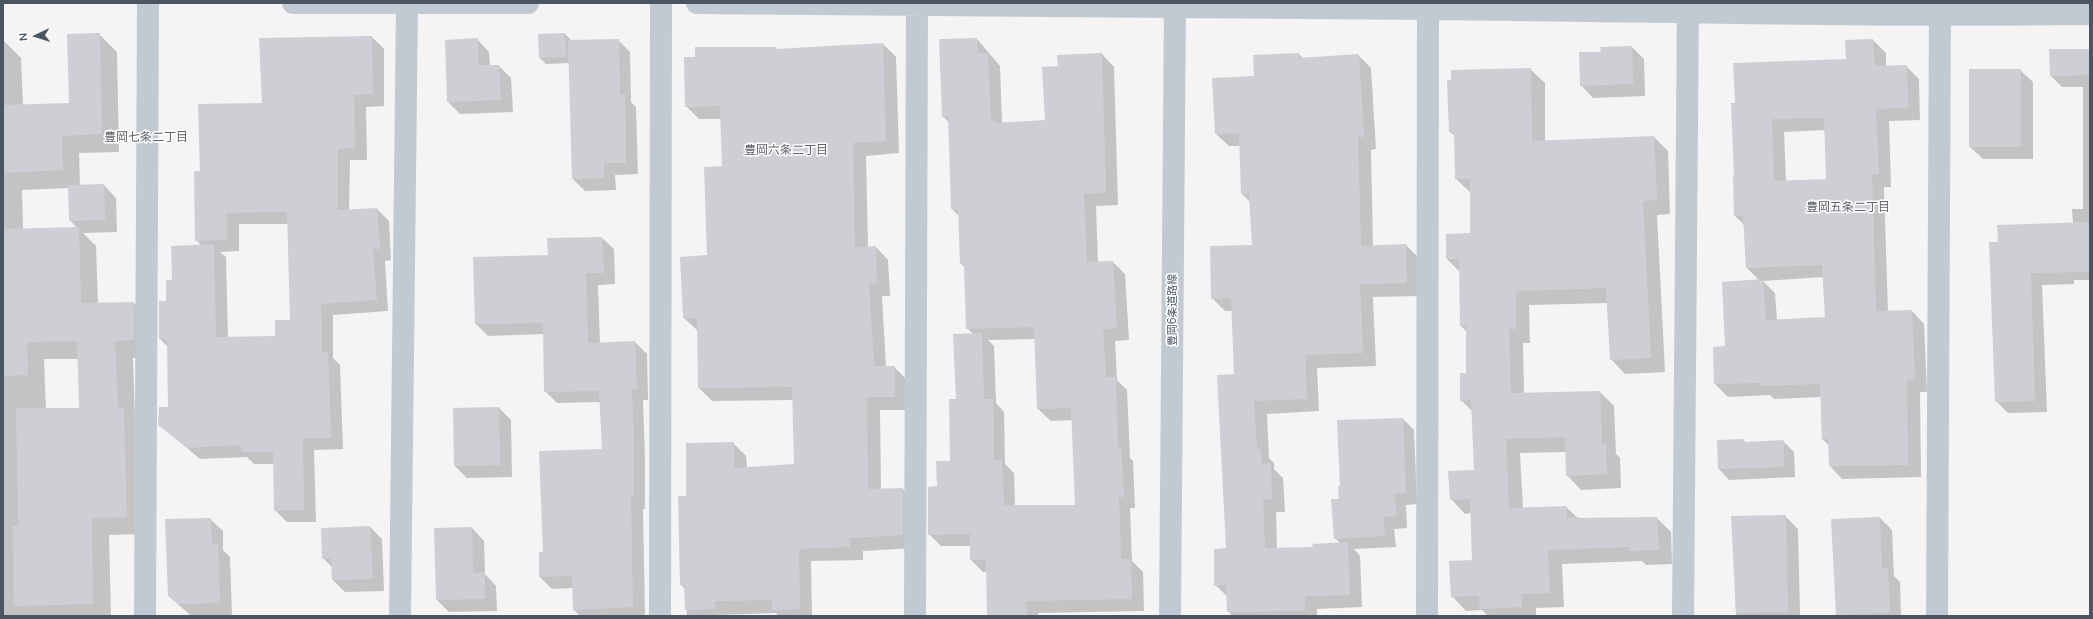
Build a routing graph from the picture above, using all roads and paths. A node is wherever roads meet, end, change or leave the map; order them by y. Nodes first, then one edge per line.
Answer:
1 (148, 3) edge
2 (293, 3) edge
3 (407, 3) edge
4 (528, 3) edge
5 (661, 3) edge
6 (697, 3) edge
7 (917, 5) edge
8 (1175, 5) edge
9 (1428, 6) edge
10 (1688, 8) edge
11 (1940, 10) edge
12 (2090, 14) edge
13 (145, 616) edge
14 (400, 616) edge
15 (660, 616) edge
16 (915, 616) edge
17 (1170, 616) edge
18 (1428, 616) edge
19 (1684, 616) edge
20 (1937, 616) edge

1 - 13 street
2 - 3 street
3 - 4 street
3 - 14 street
5 - 15 street
6 - 7 street
7 - 8 street
7 - 16 street
8 - 9 street
8 - 17 street, 豊岡6条道路線
9 - 10 street
9 - 18 street
10 - 11 street
10 - 19 street
11 - 12 street
11 - 20 street

